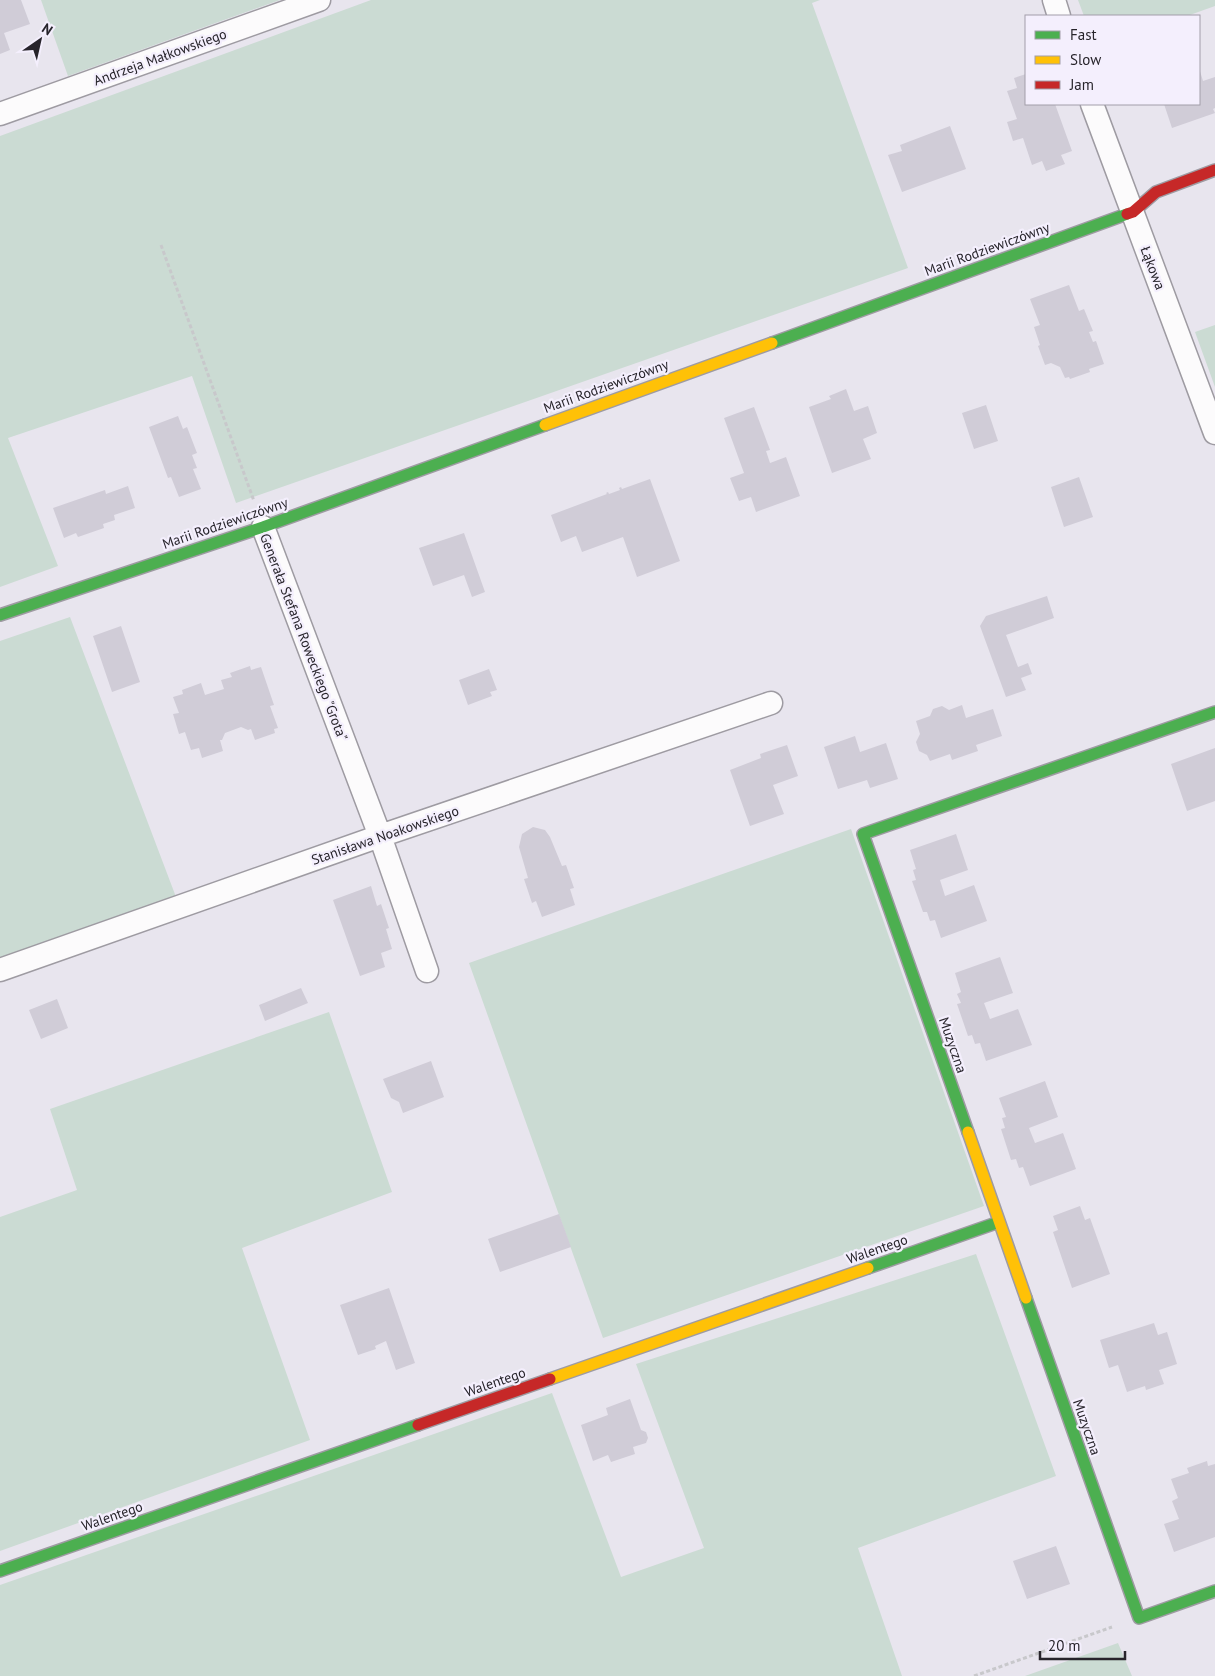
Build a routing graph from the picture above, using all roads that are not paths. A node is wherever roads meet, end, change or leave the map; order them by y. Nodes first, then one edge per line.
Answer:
1 (319, 0) edge
2 (1054, 0) edge
3 (1059, 15) edge
4 (1092, 105) edge
5 (0, 114) edge
6 (1215, 170) edge
7 (1133, 212) junction
8 (1215, 433) edge
9 (263, 527) junction
10 (0, 615) edge
11 (771, 703) dead end
12 (1215, 712) edge
13 (380, 836) junction
14 (0, 970) edge
15 (427, 972) dead end
16 (999, 1222) junction
17 (0, 1571) edge
18 (1215, 1591) edge

1 - 5 street, Andrzeja Małkowskiego
2 - 3 street
4 - 7 street, Łąkowa
6 - 7 street, Marii Rodziewiczówny
7 - 8 street, Łąkowa
7 - 9 street, Marii Rodziewiczówny
9 - 10 street, Marii Rodziewiczówny
9 - 13 street, Generała Stefana Roweckiego "Grota"
11 - 13 street, Stanisława Noakowskiego
12 - 16 street, Muzyczna
13 - 14 street, Stanisława Noakowskiego
13 - 15 street, Generała Stefana Roweckiego "Grota"
16 - 17 street, Walentego
16 - 18 street, Muzyczna

